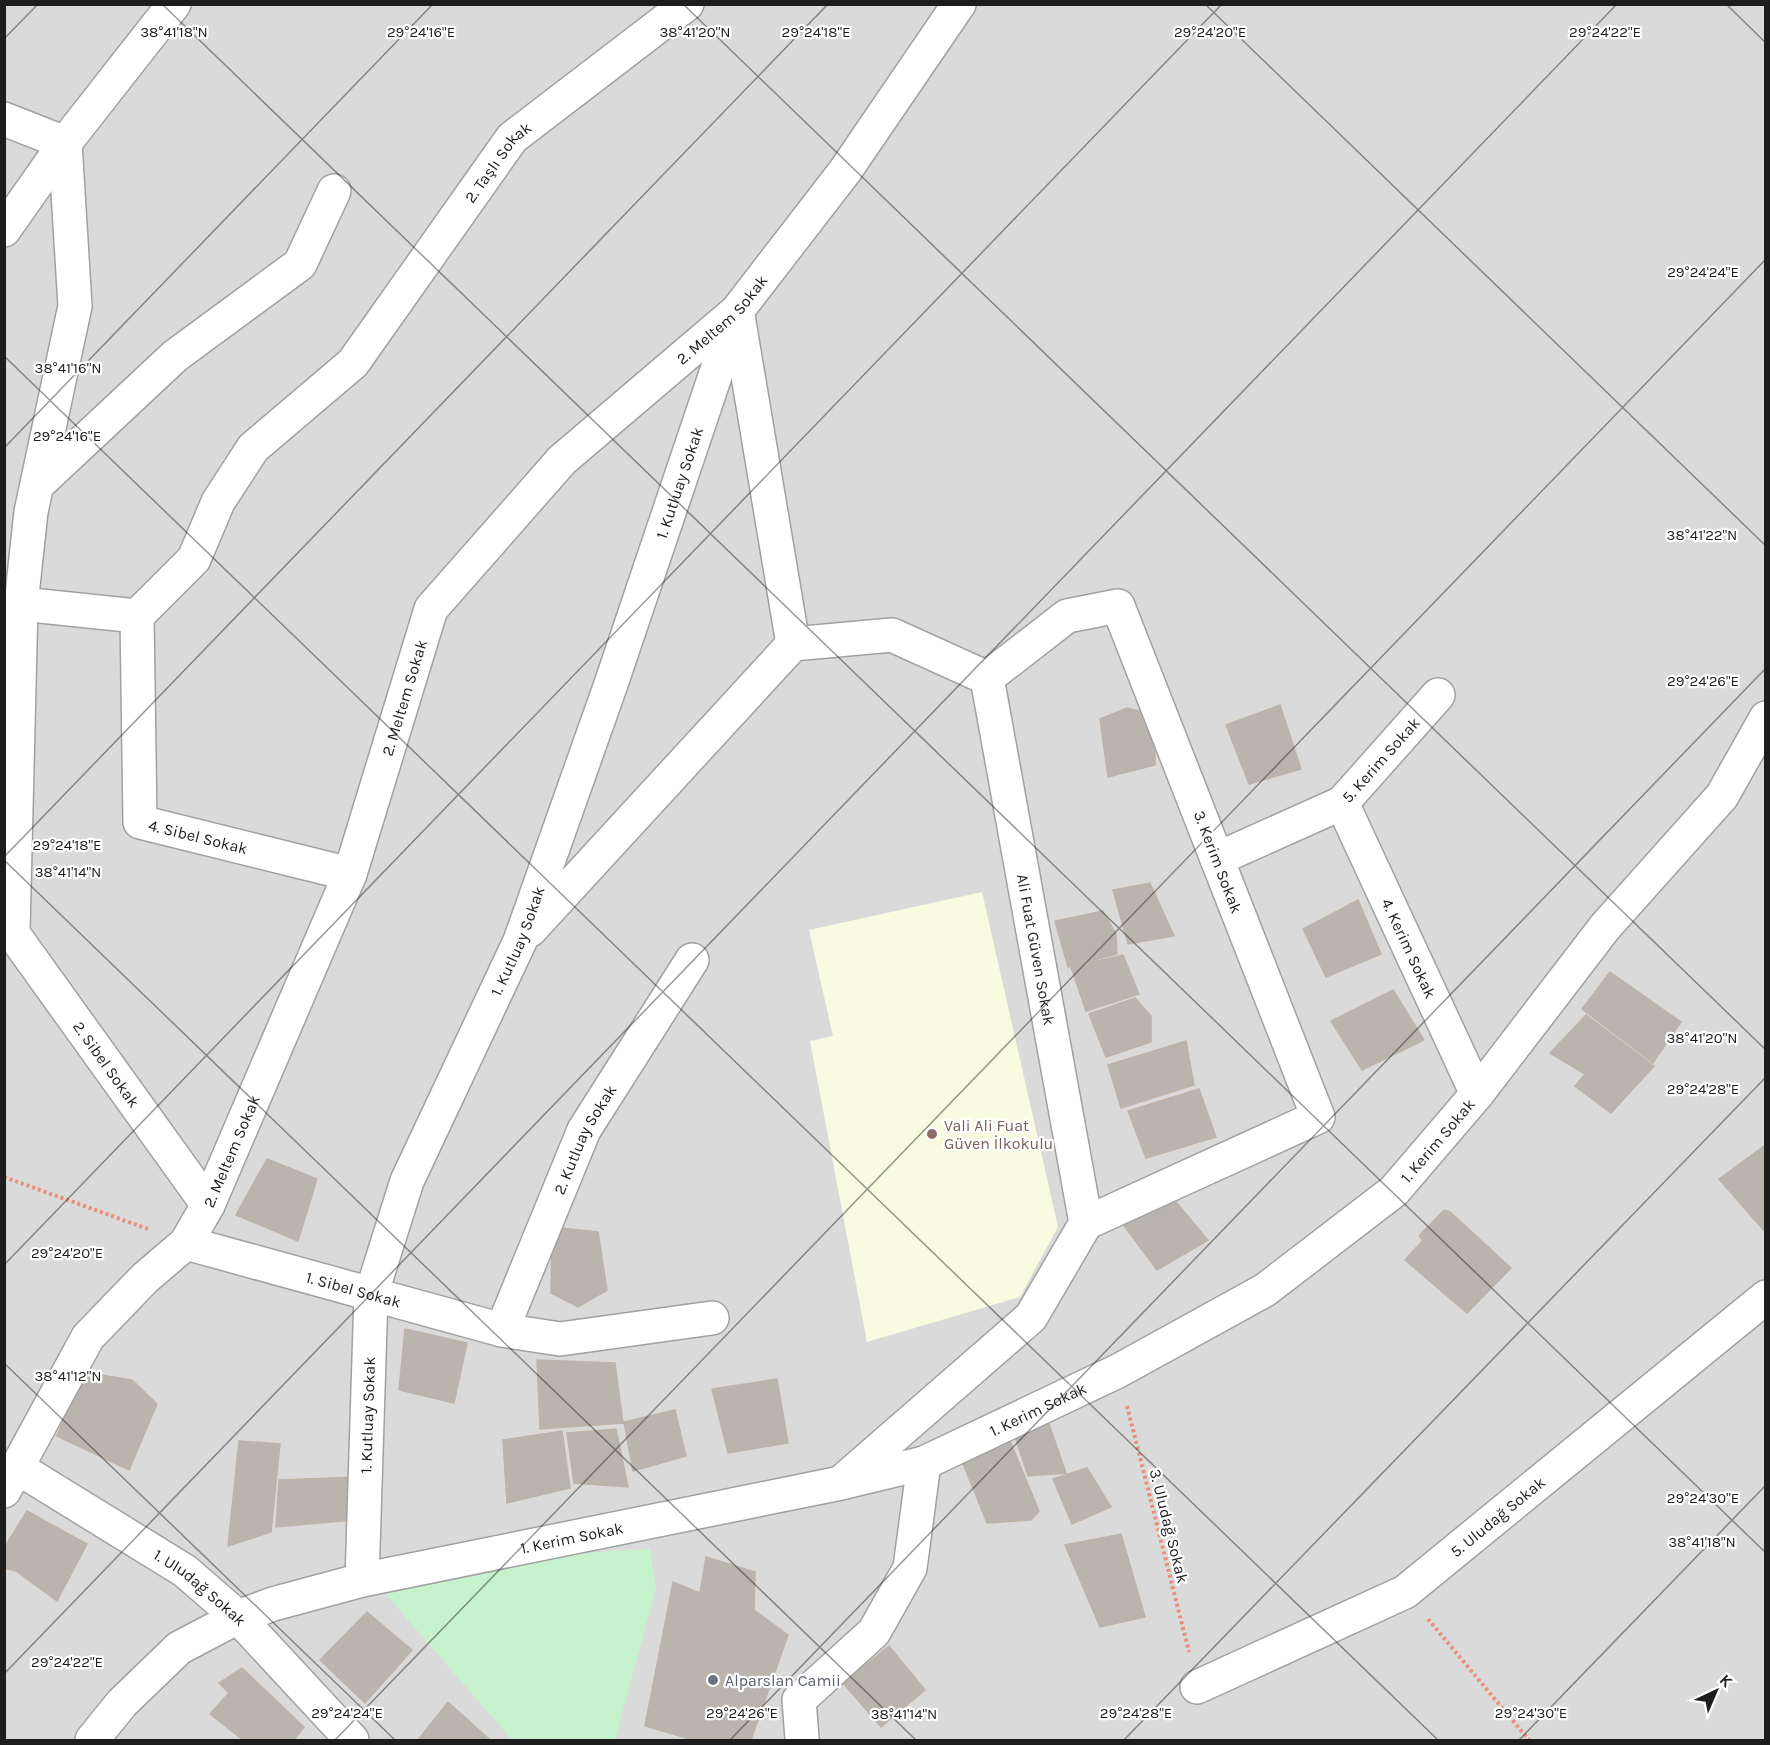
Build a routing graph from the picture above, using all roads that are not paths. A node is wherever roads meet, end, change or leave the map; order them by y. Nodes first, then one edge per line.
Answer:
1 (174, 4) edge
2 (687, 4) edge
3 (959, 4) edge
4 (4, 119) edge
5 (65, 143) junction
6 (334, 191) dead end
7 (4, 230) edge
8 (737, 311) junction
9 (37, 485) junction
10 (21, 604) junction
11 (137, 616) junction
12 (793, 644) junction
13 (987, 678) junction
14 (1437, 695) dead end
15 (1766, 718) edge
16 (1342, 803) junction
17 (1217, 859) junction
18 (350, 874) junction
19 (9, 926) edge
20 (520, 941) junction
21 (692, 960) dead end
22 (1477, 1094) junction
23 (208, 1205) junction
24 (1086, 1222) junction
25 (186, 1243) junction
26 (371, 1295) junction
27 (1766, 1297) edge
28 (712, 1318) dead end
29 (502, 1330) junction
30 (924, 1463) junction
31 (11, 1479) edge
32 (841, 1483) junction
33 (362, 1580) junction
34 (238, 1617) junction
35 (1197, 1687) road end
36 (802, 1738) dead end
37 (92, 1740) edge
38 (352, 1740) edge

1 - 5 street
2 - 11 street, 2. Taşlı Sokak
3 - 8 street, 2. Meltem Sokak
4 - 5 street
5 - 7 street
5 - 9 street
6 - 9 street
8 - 12 street
8 - 18 street, 2. Meltem Sokak
8 - 20 street, 1. Kutluay Sokak
9 - 10 street
10 - 11 street
10 - 19 street
11 - 18 street, 4. Sibel Sokak
12 - 13 street
12 - 20 street
13 - 17 street, 3. Kerim Sokak
13 - 24 street, Ali Fuat Güven Sokak
14 - 16 street, 5. Kerim Sokak
15 - 22 street, 1. Kerim Sokak
16 - 17 street, 5. Kerim Sokak
16 - 22 street, 4. Kerim Sokak
17 - 24 street, 3. Kerim Sokak
18 - 23 street, 2. Meltem Sokak
19 - 23 street, 2. Sibel Sokak
20 - 26 street, 1. Kutluay Sokak
21 - 29 street, 2. Kutluay Sokak
22 - 30 street, 1. Kerim Sokak
23 - 25 street, 2. Meltem Sokak
24 - 32 street
25 - 26 street, 1. Sibel Sokak
25 - 31 street, 2. Meltem Sokak
26 - 29 street, 1. Sibel Sokak
26 - 33 street, 1. Kutluay Sokak
27 - 35 street, 5. Uludağ Sokak
28 - 29 street, 1. Sibel Sokak
30 - 32 street, 1. Kerim Sokak
30 - 36 street
31 - 34 street, 1. Uludağ Sokak
32 - 33 street, 1. Kerim Sokak
33 - 34 street, 1. Kerim Sokak
34 - 37 street, 1. Kerim Sokak
34 - 38 street, 1. Uludağ Sokak

